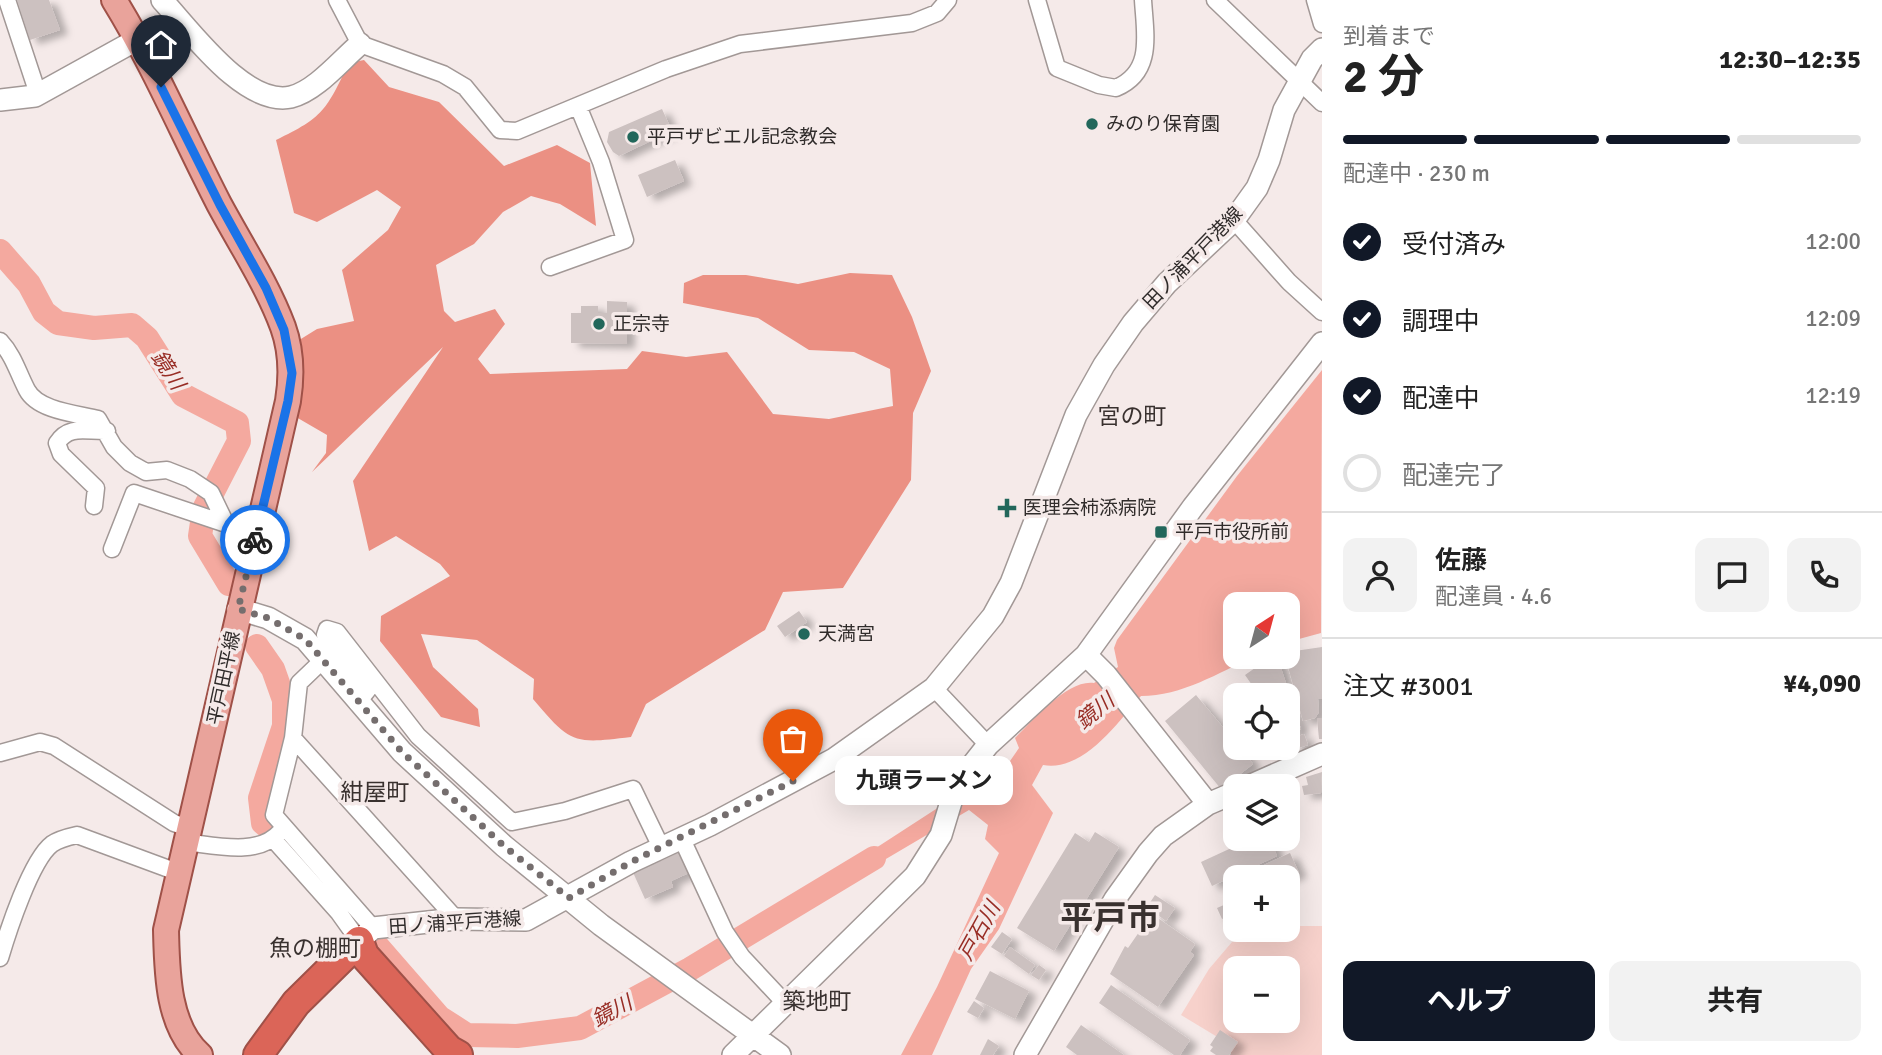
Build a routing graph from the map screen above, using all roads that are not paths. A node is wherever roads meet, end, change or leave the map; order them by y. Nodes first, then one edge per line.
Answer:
1 (7, 0) edge
2 (114, 0) edge
3 (162, 0) edge
4 (337, 0) edge
5 (948, 0) edge
6 (1037, 0) edge
7 (1143, 0) edge
8 (1215, 0) edge
9 (1315, 0) edge
10 (1322, 24) edge
11 (138, 39) junction
12 (360, 44) junction
13 (1322, 49) edge
14 (1300, 82) junction
15 (38, 94) junction
16 (0, 100) edge
17 (1322, 103) edge
18 (578, 106) junction
19 (1234, 220) junction
20 (550, 267) dead end
21 (1322, 312) edge
22 (0, 341) edge
23 (1322, 343) edge
24 (107, 431) junction
25 (94, 506) dead end
26 (219, 518) junction
27 (257, 531) junction
28 (112, 549) dead end
29 (238, 609) junction
30 (1086, 655) junction
31 (323, 660) junction
32 (934, 688) junction
33 (357, 703) junction
34 (293, 738) junction
35 (989, 745) junction
36 (0, 753) edge
37 (1322, 754) edge
38 (1276, 774) edge
39 (1223, 798) edge
40 (1208, 804) junction
41 (280, 833) junction
42 (187, 835) junction
43 (681, 837) junction
44 (661, 847) junction
45 (177, 872) junction
46 (569, 898) junction
47 (456, 919) junction
48 (366, 935) junction
49 (0, 958) edge
50 (785, 1003) junction
51 (753, 1036) junction
52 (200, 1055) edge
53 (258, 1055) edge
54 (457, 1055) edge
55 (733, 1055) edge
56 (780, 1055) edge
57 (1025, 1055) edge

1 - 15 street
2 - 11 main road, 平戸田平線
3 - 12 street
4 - 12 street
5 - 18 street
6 - 7 street
8 - 14 street
9 - 10 street
11 - 15 street
11 - 27 main road, 平戸田平線
12 - 18 street
13 - 14 street, 田ノ浦平戸港線
14 - 17 street
14 - 19 street, 田ノ浦平戸港線
15 - 16 street
18 - 20 street
19 - 21 street
19 - 32 street, 田ノ浦平戸港線
22 - 24 street
23 - 30 street
24 - 25 street
24 - 26 street
26 - 27 street
26 - 28 street
27 - 29 main road, 平戸田平線
29 - 31 street
29 - 42 main road, 平戸田平線
30 - 35 street
30 - 40 street
31 - 33 street
31 - 34 street
32 - 35 street
32 - 43 street, 田ノ浦平戸港線
33 - 44 street
33 - 46 street
34 - 41 street
34 - 47 street
35 - 50 street
36 - 42 street
37 - 38 street
39 - 40 street
40 - 57 street
41 - 42 street
41 - 48 street
42 - 45 main road, 平戸田平線
43 - 44 street, 田ノ浦平戸港線
43 - 50 street
44 - 46 street, 田ノ浦平戸港線
45 - 49 street
45 - 52 main road, 平戸田平線
46 - 47 street, 田ノ浦平戸港線
46 - 51 street
47 - 48 street, 田ノ浦平戸港線
48 - 53 highway
48 - 54 highway
50 - 51 street
51 - 55 street
51 - 56 street

